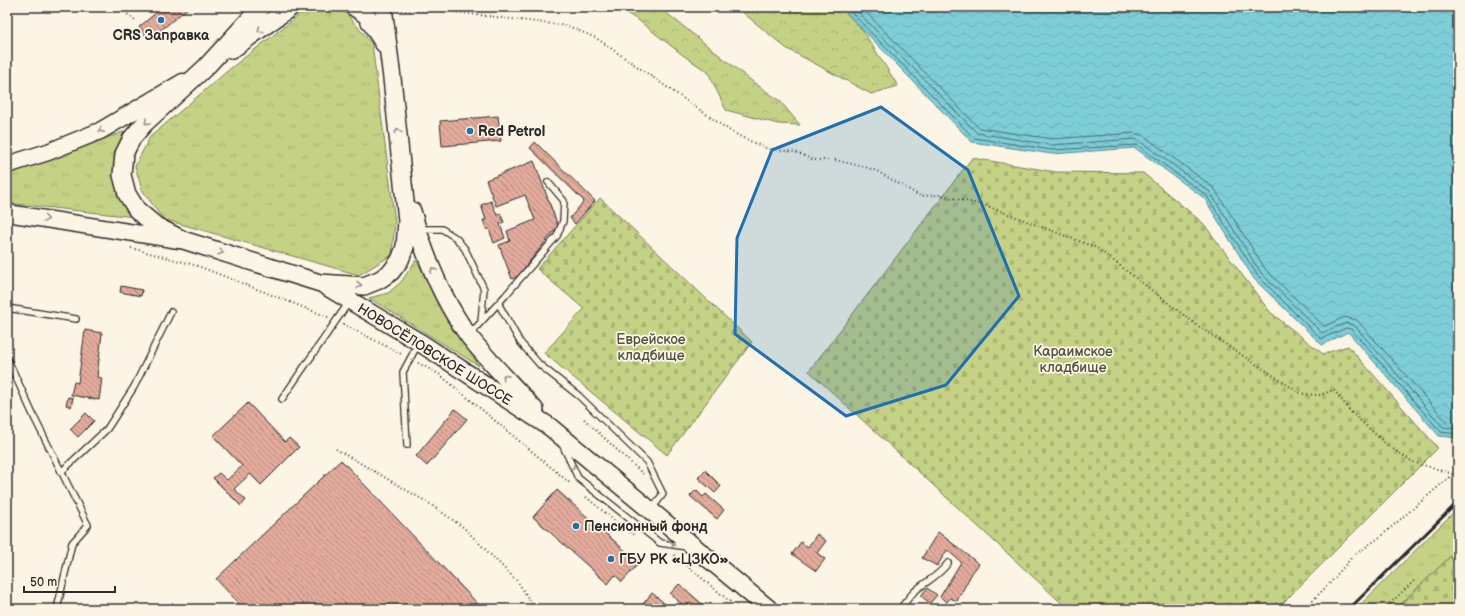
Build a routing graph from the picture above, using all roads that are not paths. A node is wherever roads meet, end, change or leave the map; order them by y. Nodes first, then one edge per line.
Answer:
1 (261, 7) edge
2 (291, 7) edge
3 (354, 7) edge
4 (383, 7) edge
5 (206, 66) junction
6 (392, 78) junction
7 (7, 165) edge
8 (402, 170) junction
9 (548, 182) dead end
10 (7, 213) edge
11 (418, 230) junction
12 (183, 240) junction
13 (320, 282) junction
14 (350, 300) junction
15 (498, 303) junction
16 (7, 308) edge
17 (171, 312) dead end
18 (76, 319) dead end
19 (481, 322) junction
20 (468, 335) junction
21 (419, 342) junction
22 (7, 358) edge
23 (282, 399) dead end
24 (553, 429) junction
25 (407, 445) dead end
26 (61, 472) junction
27 (651, 510) junction
28 (697, 549) junction
29 (948, 563) dead end
30 (57, 609) edge
31 (768, 609) edge
32 (900, 609) edge

1 - 5 main road
2 -> 5 main road
3 - 6 main road
4 - 6 main road
5 -> 7 main road
5 -> 12 main road
8 -> 6 main road
8 - 11 main road, НОВОСЁЛОВСКОЕ ШОССЕ
13 -> 8 main road
9 - 15 lane
10 -> 12 main road
11 - 19 lane
20 -> 11 main road, НОВОСЁЛОВСКОЕ ШОССЕ
12 -> 13 main road
13 - 14 main road, НОВОСЁЛОВСКОЕ ШОССЕ
14 - 21 main road, НОВОСЁЛОВСКОЕ ШОССЕ
14 - 23 lane
15 - 19 lane
15 - 27 lane
16 - 18 lane
17 - 26 lane
19 - 20 lane
24 -> 20 main road, НОВОСЁЛОВСКОЕ ШОССЕ
21 - 24 main road, НОВОСЁЛОВСКОЕ ШОССЕ
21 - 25 lane
22 - 26 lane
24 - 27 main road, НОВОСЁЛОВСКОЕ ШОССЕ
24 -> 28 lane
26 - 30 lane
27 - 28 main road, НОВОСЁЛОВСКОЕ ШОССЕ
28 - 31 main road, НОВОСЁЛОВСКОЕ ШОССЕ
29 - 32 lane

